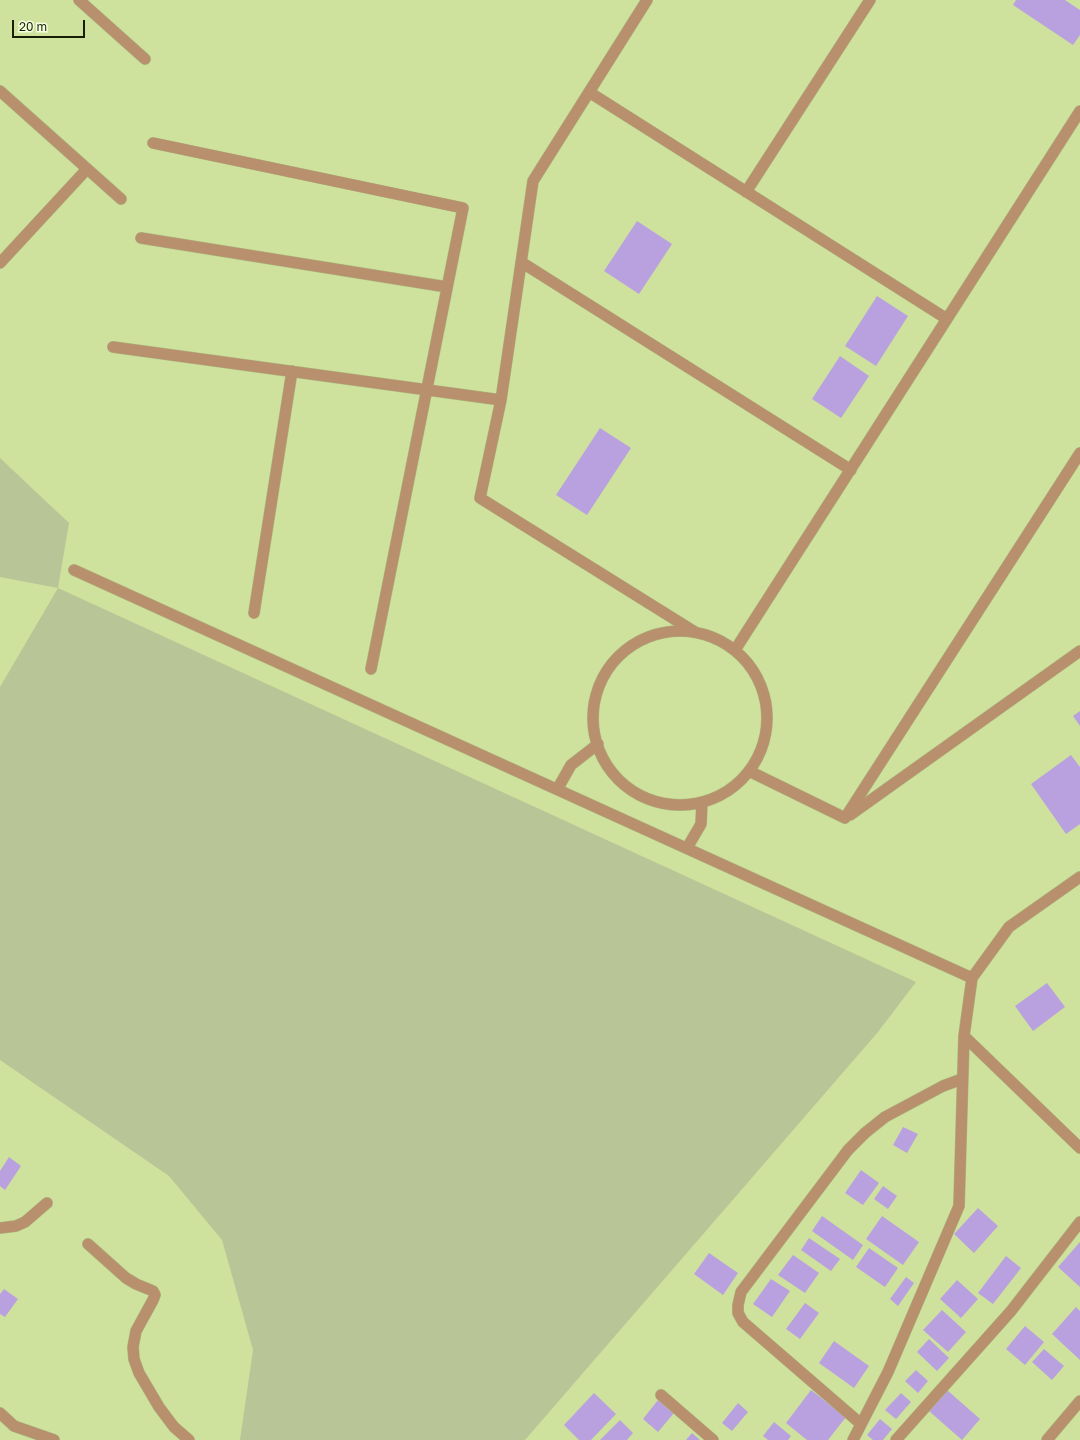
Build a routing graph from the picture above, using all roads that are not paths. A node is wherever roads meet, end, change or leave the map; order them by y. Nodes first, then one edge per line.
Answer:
1 (79, 0) edge
2 (647, 0) edge
3 (870, 0) edge
4 (145, 59) dead end
5 (0, 91) edge
6 (589, 92) junction
7 (1080, 111) edge
8 (153, 143) dead end
9 (87, 168) junction
10 (746, 192) junction
11 (121, 199) dead end
12 (141, 238) dead end
13 (521, 262) junction
14 (0, 263) edge
15 (447, 287) junction
16 (947, 319) junction
17 (113, 347) dead end
18 (292, 371) junction
19 (427, 390) junction
20 (501, 400) junction
21 (1080, 453) edge
22 (851, 470) junction
23 (74, 570) dead end
24 (254, 613) dead end
25 (695, 632) junction
26 (735, 650) junction
27 (1080, 651) edge
28 (371, 669) dead end
29 (598, 744) junction
30 (749, 771) junction
31 (558, 788) junction
32 (702, 802) junction
33 (845, 818) junction
34 (687, 848) junction
35 (1080, 877) edge
36 (972, 978) junction
37 (964, 1036) junction
38 (962, 1079) junction
39 (1080, 1148) edge
40 (47, 1203) dead end
41 (1080, 1222) edge
42 (0, 1228) edge
43 (88, 1244) dead end
44 (661, 1395) dead end
45 (1080, 1402) edge
46 (0, 1413) edge
47 (861, 1424) junction
48 (54, 1440) edge
49 (189, 1440) edge
50 (714, 1440) edge
51 (853, 1440) edge
52 (896, 1440) edge
53 (1047, 1440) edge

1 - 4 street
2 - 6 street
3 - 10 street
5 - 9 street
6 - 10 street
6 - 13 street
7 - 16 street
8 - 15 street
9 - 11 street
9 - 14 street
10 - 16 street
12 - 15 street
13 - 20 street
13 - 22 street
15 - 19 street
16 - 22 street
17 - 18 street
18 - 19 street
18 - 24 street
19 - 20 street
19 - 28 street
20 - 25 street
21 - 33 street
22 - 26 street
23 - 31 street
25 - 26 street
25 - 29 street
26 - 30 street
27 - 33 street
29 - 31 street
29 - 32 street
30 - 32 street
30 - 33 street
31 - 34 street
32 - 34 street
34 - 36 street
35 - 36 street
36 - 37 street
37 - 38 street
37 - 39 street
38 - 47 street
38 - 47 street
40 - 42 street
41 - 52 street
43 - 49 street
44 - 50 street
45 - 53 street
46 - 48 street
47 - 51 street

